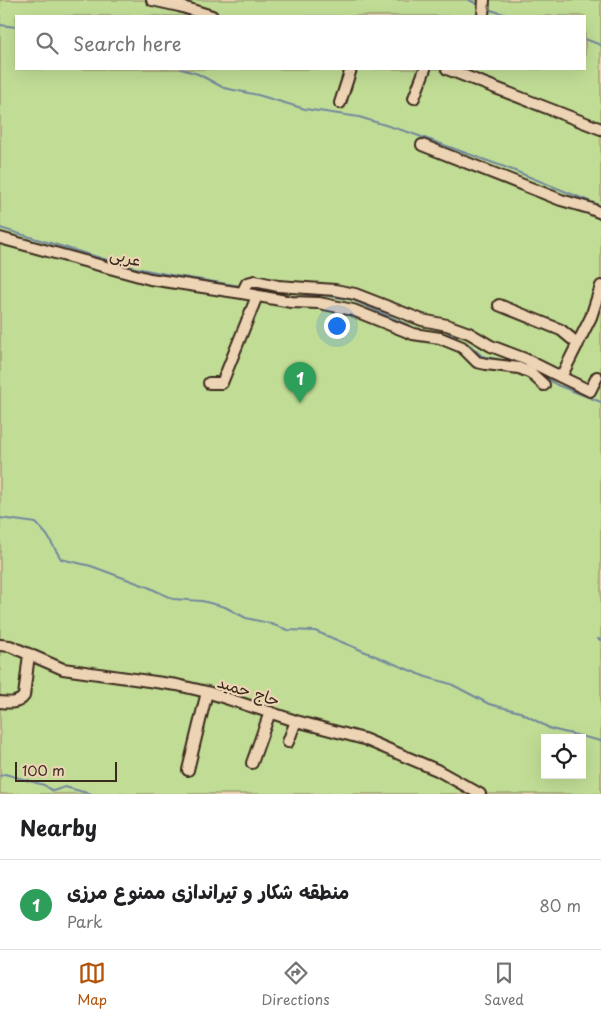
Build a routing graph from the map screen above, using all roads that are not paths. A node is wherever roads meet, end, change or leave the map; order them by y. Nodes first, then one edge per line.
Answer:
1 (152, 0) edge
2 (180, 3) edge
3 (210, 15) edge
4 (351, 70) edge
5 (425, 70) edge
6 (460, 71) edge
7 (414, 98) dead end
8 (340, 103) dead end
9 (601, 129) edge
10 (422, 145) dead end
11 (601, 213) edge
12 (0, 238) edge
13 (601, 286) edge
14 (244, 289) junction
15 (257, 296) junction
16 (499, 305) dead end
17 (578, 344) junction
18 (561, 377) junction
19 (597, 377) dead end
20 (209, 382) dead end
21 (544, 385) dead end
22 (0, 645) edge
23 (29, 654) junction
24 (207, 692) junction
25 (0, 702) edge
26 (270, 712) junction
27 (296, 721) junction
28 (288, 742) dead end
29 (252, 763) dead end
30 (188, 770) dead end
31 (480, 794) edge

1 - 2 street
2 - 3 street
4 - 8 street
5 - 7 street
6 - 9 street
10 - 11 street
12 - 14 street, عربی
13 - 17 street
14 - 15 street
14 - 18 street
15 - 20 street
15 - 21 street
16 - 17 street
17 - 18 street
18 - 19 street
22 - 23 street, حاج حمید
23 - 24 street, حاج حمید
23 - 25 street
24 - 26 street, حاج حمید
24 - 30 street
26 - 27 street, حاج حمید
26 - 29 street
27 - 28 street
27 - 31 street, حاج حمید

